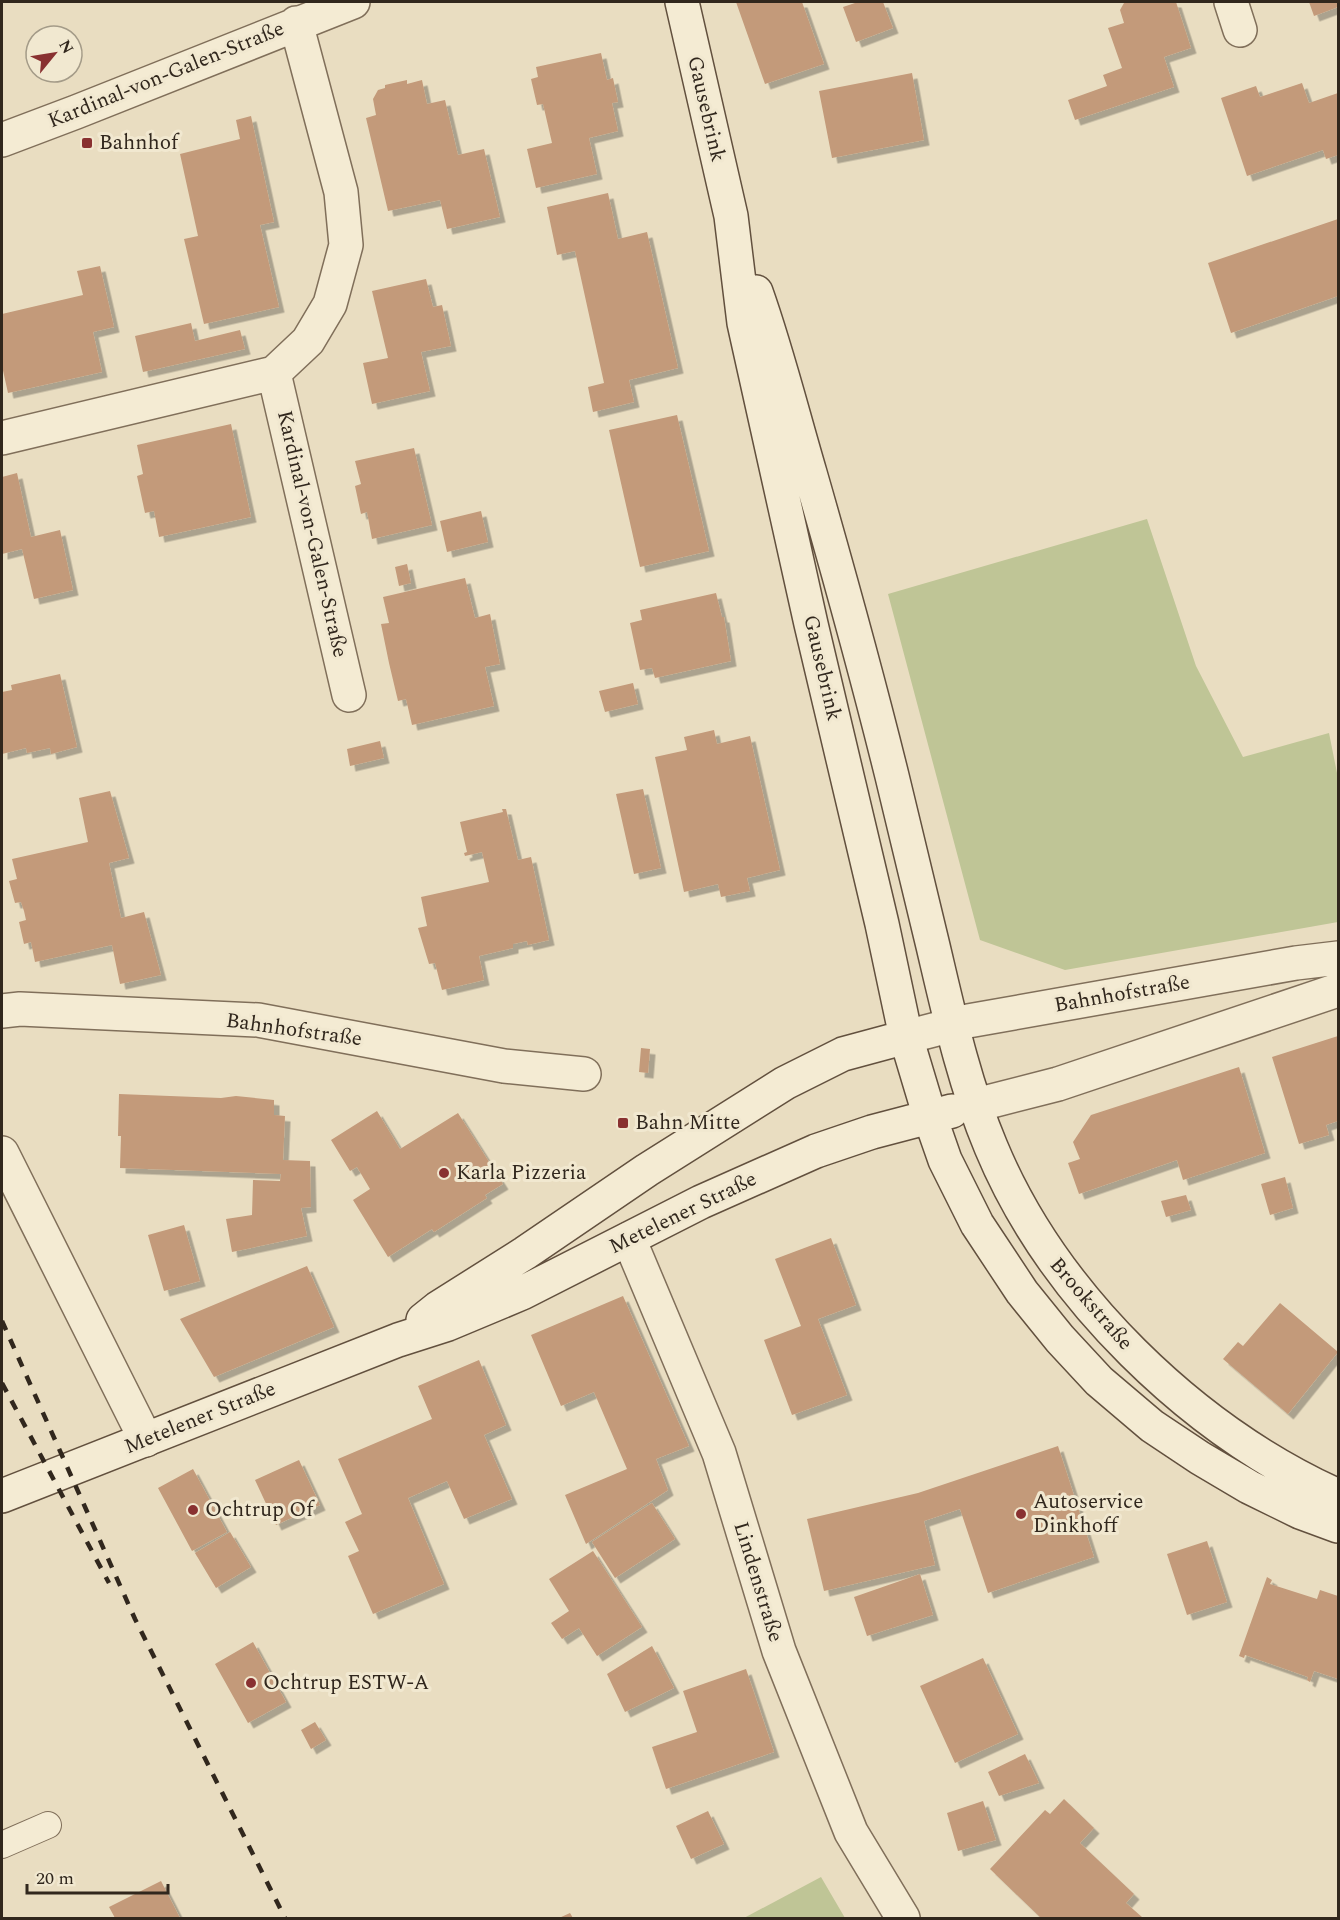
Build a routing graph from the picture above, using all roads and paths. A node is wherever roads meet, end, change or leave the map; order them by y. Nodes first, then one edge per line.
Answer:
1 (353, 2) edge
2 (682, 2) edge
3 (297, 23) junction
4 (2, 140) edge
5 (730, 216) junction
6 (274, 373) junction
7 (2, 438) edge
8 (349, 695) dead end
9 (1338, 958) edge
10 (1338, 990) edge
11 (2, 1011) edge
12 (951, 1024) junction
13 (906, 1036) junction
14 (584, 1074) dead end
15 (976, 1105) junction
16 (930, 1117) junction
17 (2, 1153) edge
18 (629, 1239) junction
19 (398, 1340) junction
20 (146, 1440) junction
21 (2, 1496) edge
22 (1338, 1496) edge
23 (1338, 1526) edge
24 (48, 1825) dead end
25 (2, 1845) edge
26 (903, 1918) edge

1 - 3 main road, Kardinal-von-Galen-Straße
2 - 5 main road, Gausebrink
3 - 4 main road, Kardinal-von-Galen-Straße
3 - 6 main road, Kardinal-von-Galen-Straße
5 - 12 main road, Gausebrink
5 - 13 main road, Gausebrink
6 - 7 main road, Kardinal-von-Galen-Straße
6 - 8 main road, Kardinal-von-Galen-Straße
9 - 12 main road, Bahnhofstraße
10 - 15 main road
11 - 14 main road, Bahnhofstraße
12 - 13 main road, Bahnhofstraße
12 - 15 main road, Brookstraße
13 - 16 main road, Gausebrink
13 - 19 main road, Metelener Straße
15 - 16 main road, Metelener Straße
15 - 22 main road, Brookstraße
16 - 18 main road, Metelener Straße
16 - 23 main road, Brookstraße
17 - 20 main road
18 - 19 main road, Metelener Straße
18 - 26 main road, Lindenstraße
19 - 20 main road, Metelener Straße
20 - 21 main road, Metelener Straße
24 - 25 lane

